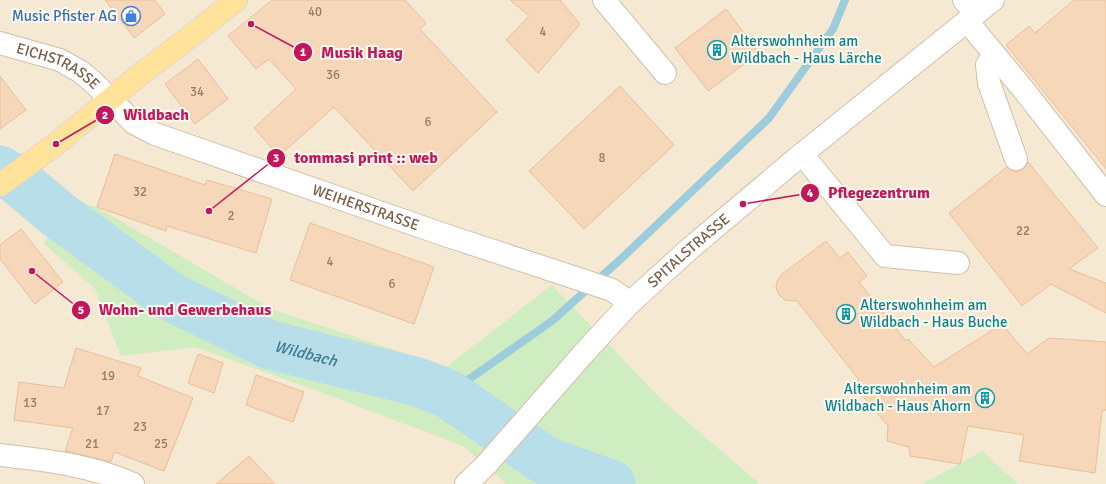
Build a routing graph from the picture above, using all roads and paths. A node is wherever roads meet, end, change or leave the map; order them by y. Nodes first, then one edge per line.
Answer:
1 (236, 0) edge
2 (604, 0) edge
3 (993, 0) edge
4 (969, 12) edge
5 (0, 43) edge
6 (994, 54) junction
7 (665, 73) dead end
8 (110, 99) junction
9 (802, 154) junction
10 (1016, 159) dead end
11 (0, 185) edge
12 (1106, 195) edge
13 (958, 263) dead end
14 (630, 303) junction
15 (0, 456) edge
16 (133, 484) edge
17 (466, 484) edge

1 - 8 main road
2 - 7 street
3 - 4 street, SPITALSTRASSE
4 - 6 street
4 - 9 street, SPITALSTRASSE
5 - 8 street, EICHSTRASSE
6 - 10 street
6 - 12 street
8 - 11 main road
8 - 14 street, WEIHERSTRASSE
9 - 13 street
9 - 14 street, SPITALSTRASSE
14 - 17 street, SPITALSTRASSE
15 - 16 street

